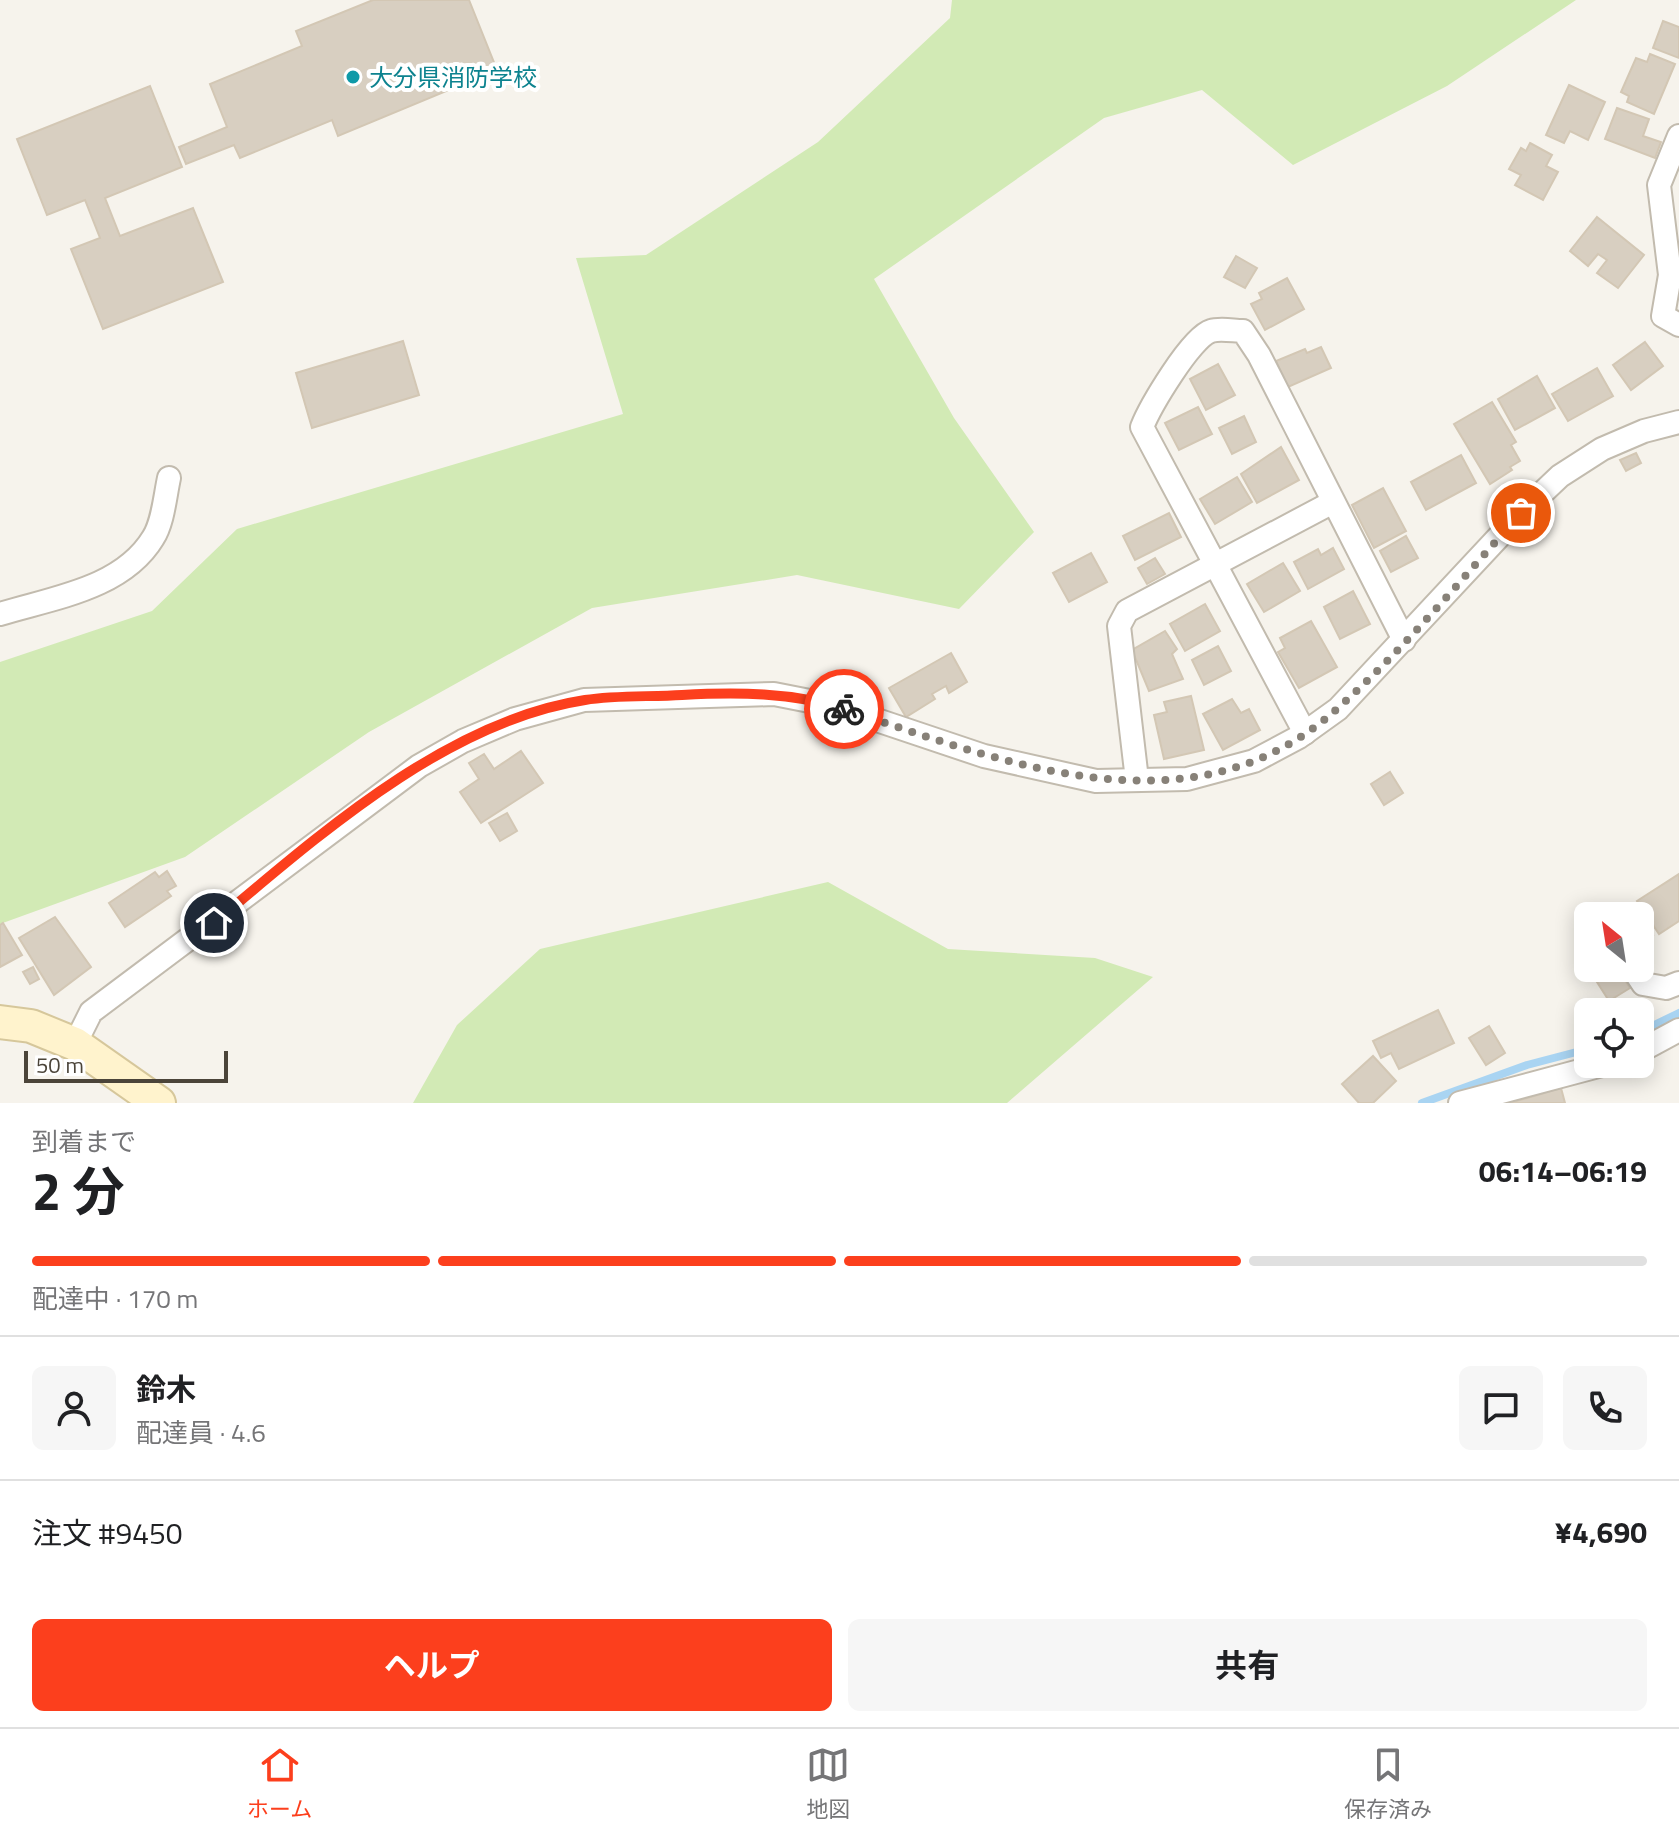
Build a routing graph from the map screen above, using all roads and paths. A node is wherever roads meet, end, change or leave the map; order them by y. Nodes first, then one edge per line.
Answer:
1 (1679, 136) edge
2 (1679, 325) edge
3 (1679, 422) edge
4 (169, 478) dead end
5 (1333, 502) junction
6 (1213, 565) junction
7 (0, 614) edge
8 (1404, 640) junction
9 (1305, 733) junction
10 (1137, 780) junction
11 (1642, 982) edge
12 (1679, 983) edge
13 (0, 1022) edge
14 (1679, 1030) edge
15 (1654, 1043) edge
16 (75, 1044) junction
17 (1574, 1073) edge
18 (159, 1103) edge
19 (1460, 1103) edge

1 - 2 street
3 - 8 street
4 - 7 street
5 - 6 street
5 - 6 street
5 - 8 street
6 - 9 street
6 - 10 street
8 - 9 street
9 - 10 street
10 - 16 street
11 - 12 street
13 - 16 street
14 - 15 street
16 - 18 street
17 - 19 street

